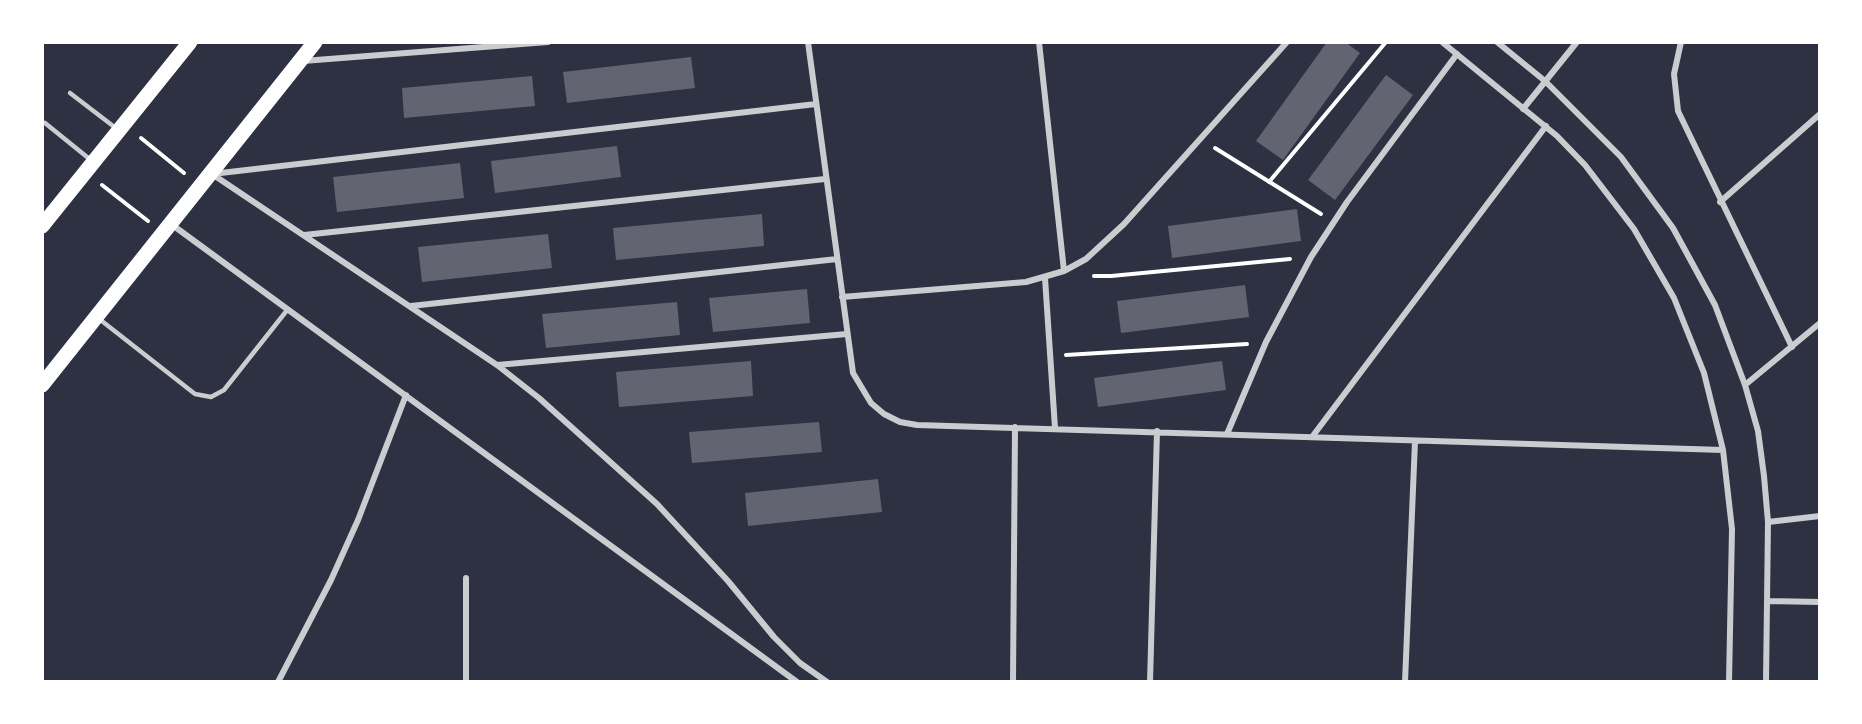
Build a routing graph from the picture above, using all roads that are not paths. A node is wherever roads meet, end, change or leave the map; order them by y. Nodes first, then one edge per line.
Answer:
1 (190, 42) edge
2 (315, 42) edge
3 (548, 42) edge
4 (808, 42) edge
5 (1039, 42) edge
6 (1287, 42) edge
7 (1442, 42) edge
8 (1497, 42) edge
9 (1577, 42) edge
10 (1681, 42) edge
11 (1457, 54) junction
12 (300, 61) junction
13 (1545, 81) junction
14 (70, 93) dead end
15 (816, 104) junction
16 (1523, 109) junction
17 (1820, 114) edge
18 (45, 123) dead end
19 (1545, 126) junction
20 (121, 128) junction
21 (90, 167) junction
22 (212, 174) junction
23 (825, 179) junction
24 (1720, 202) junction
25 (42, 226) edge
26 (166, 228) junction
27 (304, 235) junction
28 (837, 259) junction
29 (1064, 271) junction
30 (1045, 278) junction
31 (842, 297) junction
32 (411, 306) junction
33 (288, 309) junction
34 (96, 317) junction
35 (1820, 323) edge
36 (848, 334) junction
37 (1792, 347) junction
38 (497, 365) junction
39 (42, 385) edge
40 (1745, 385) junction
41 (406, 395) junction
42 (1014, 427) junction
43 (1055, 428) junction
44 (1157, 431) junction
45 (1227, 434) junction
46 (1312, 437) junction
47 (1415, 441) junction
48 (1724, 450) junction
49 (1820, 516) edge
50 (1768, 522) junction
51 (466, 578) dead end
52 (1767, 601) junction
53 (1820, 602) edge
54 (278, 682) edge
55 (466, 682) edge
56 (797, 682) edge
57 (827, 682) edge
58 (1013, 682) edge
59 (1150, 682) edge
60 (1406, 682) edge
61 (1729, 682) edge
62 (1766, 682) edge

1 - 20 main road
2 - 12 main road
3 - 12 street
4 - 15 street
5 - 29 street
6 - 29 street
7 - 11 street
8 - 13 street
9 - 13 street
10 - 24 street
11 - 16 street
11 - 45 street
12 - 22 main road
13 - 16 street
13 - 40 street
14 - 20 lane
15 - 22 street
15 - 23 street
16 - 19 street
17 - 24 street
18 - 21 lane
19 - 46 street
19 - 48 street
20 - 21 main road
21 - 25 main road
22 - 26 main road
22 - 27 street
23 - 27 street
23 - 28 street
24 - 37 street
26 - 33 street
26 - 34 main road
27 - 32 street
28 - 31 street
28 - 32 street
29 - 30 street
30 - 31 street
30 - 43 street
31 - 36 street
32 - 38 street
33 - 34 lane
33 - 41 street
34 - 39 main road
35 - 37 street
36 - 38 street
36 - 42 street
37 - 40 street
38 - 57 street
40 - 50 street
41 - 54 street
41 - 56 street
42 - 43 street
42 - 58 street
43 - 44 street
44 - 45 street
44 - 59 street
45 - 46 street
46 - 47 street
47 - 48 street
47 - 60 street
48 - 61 street
49 - 50 street
50 - 52 street
51 - 55 street
52 - 53 street
52 - 62 street

